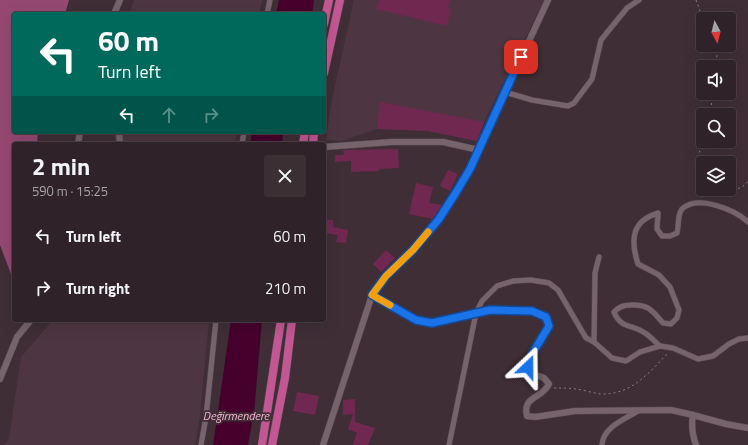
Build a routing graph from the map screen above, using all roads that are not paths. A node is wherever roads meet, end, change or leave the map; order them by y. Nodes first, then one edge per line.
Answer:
1 (120, 0) edge
2 (270, 0) edge
3 (329, 0) edge
4 (340, 0) edge
5 (548, 0) edge
6 (640, 0) edge
7 (115, 12) edge
8 (267, 12) edge
9 (326, 14) edge
10 (326, 64) edge
11 (505, 92) junction
12 (326, 147) edge
13 (479, 150) junction
14 (748, 222) edge
15 (599, 257) dead end
16 (372, 295) junction
17 (476, 313) junction
18 (29, 322) edge
19 (216, 322) edge
20 (280, 322) edge
21 (292, 322) edge
22 (748, 338) edge
23 (594, 342) junction
24 (660, 346) junction
25 (0, 379) edge
26 (638, 411) junction
27 (693, 415) junction
28 (748, 428) edge
29 (201, 445) edge
30 (262, 445) edge
31 (272, 445) edge
32 (323, 445) edge
33 (448, 445) edge
34 (602, 445) edge
35 (696, 445) edge

1 - 7 street
2 - 8 street
3 - 9 highway
4 - 10 highway
5 - 11 street
6 - 11 street
11 - 13 street
12 - 13 street
13 - 16 street
14 - 24 street
15 - 23 street
16 - 17 street
16 - 32 street
17 - 23 street
17 - 26 street
17 - 33 street
18 - 25 street
19 - 29 street
20 - 30 highway
21 - 31 highway
22 - 24 street
23 - 24 street
26 - 27 street
26 - 34 street
27 - 28 street
27 - 35 street

